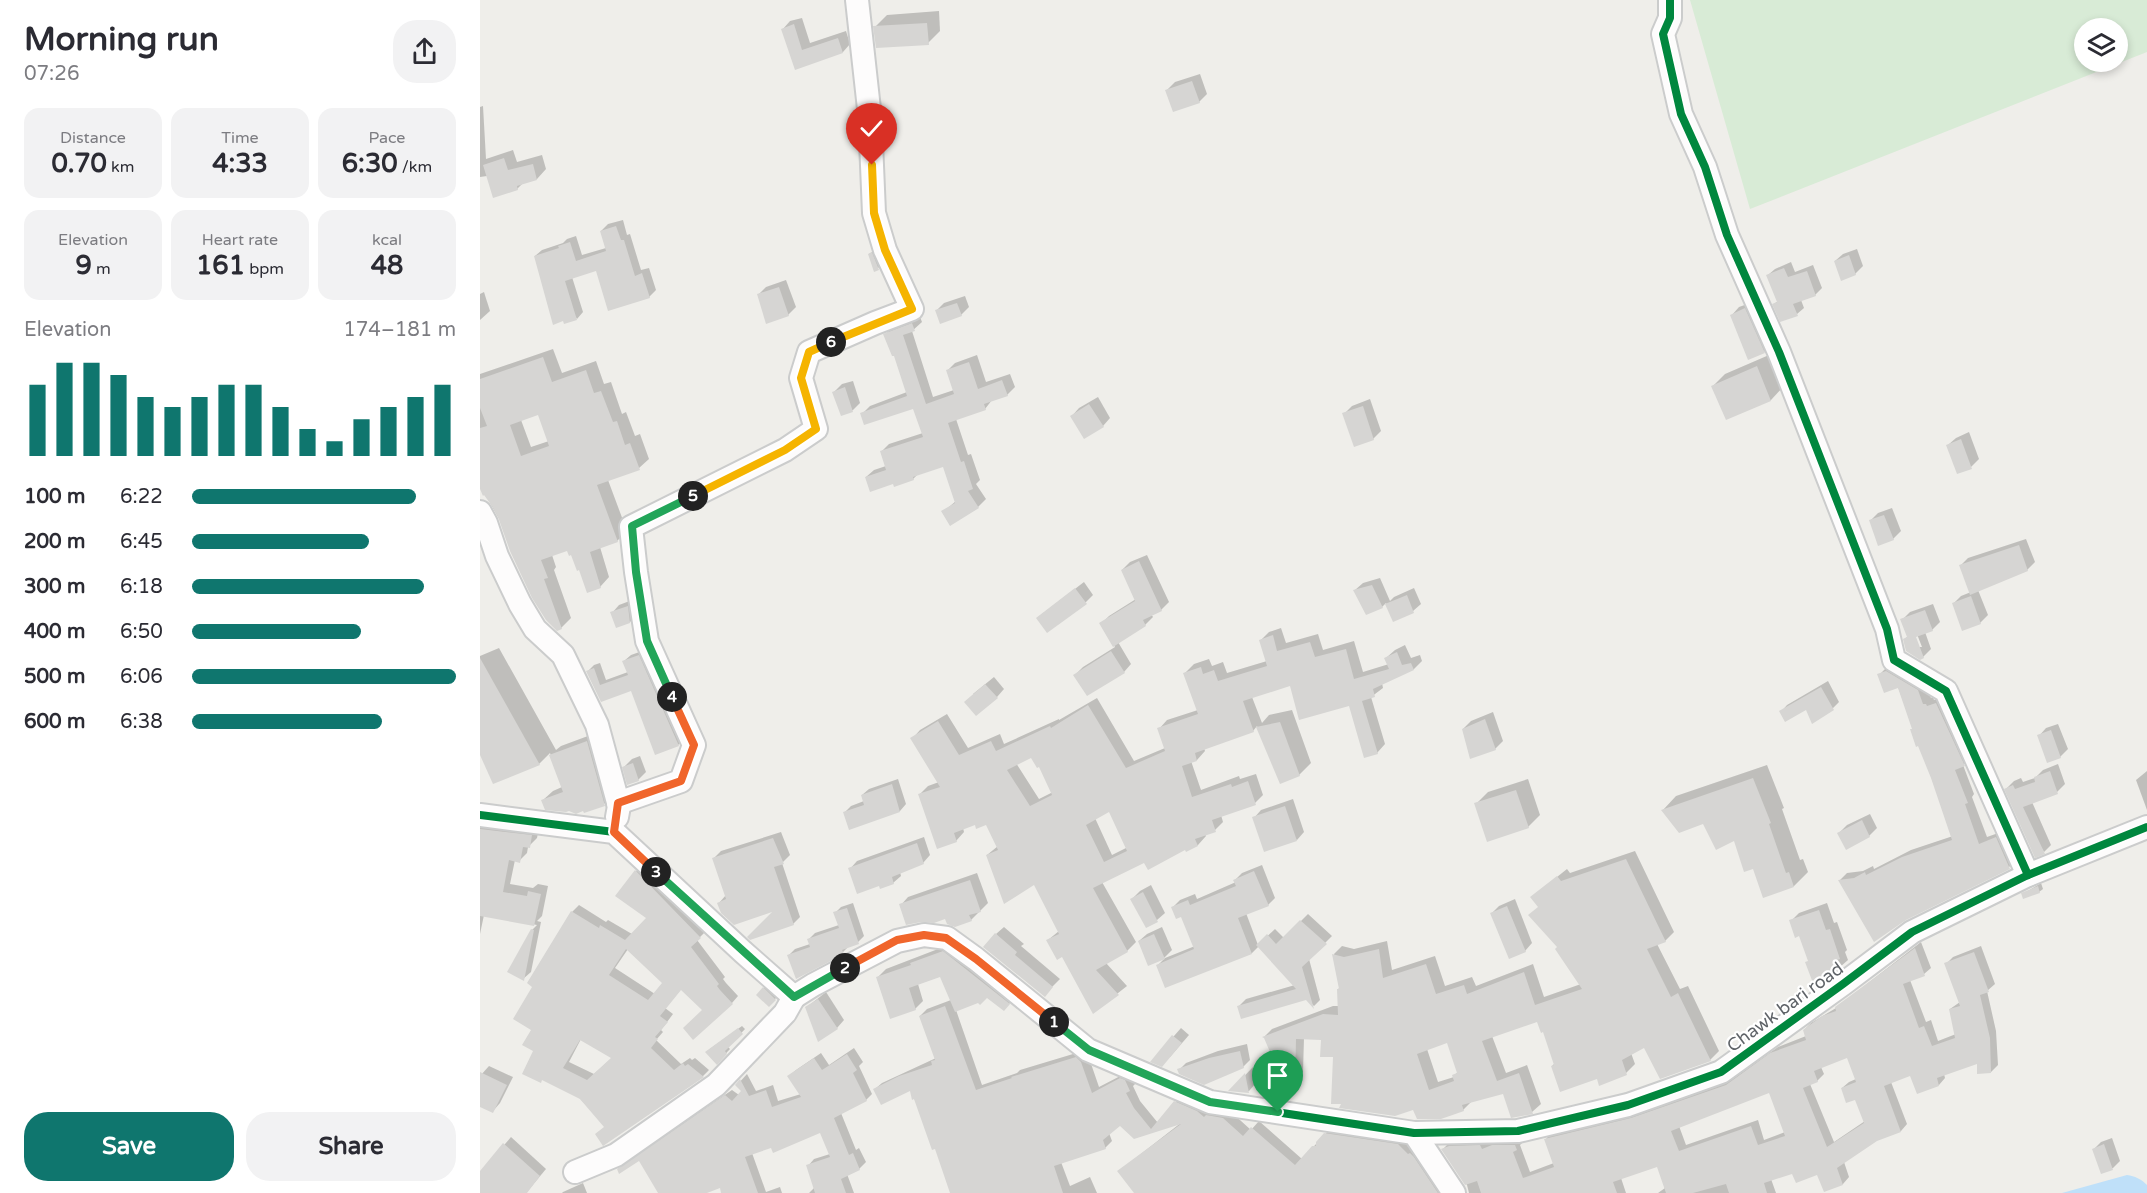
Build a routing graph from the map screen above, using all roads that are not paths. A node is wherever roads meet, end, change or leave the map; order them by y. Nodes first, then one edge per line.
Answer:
1 (856, 0) edge
2 (1670, 0) edge
3 (480, 512) edge
4 (618, 803) junction
5 (480, 814) edge
6 (2147, 827) edge
7 (614, 832) junction
8 (2028, 875) junction
9 (794, 997) junction
10 (1414, 1134) junction
11 (575, 1172) dead end
12 (1454, 1193) edge

1 - 4 street
2 - 8 street
3 - 4 street
4 - 7 street
5 - 7 street
6 - 8 street, Chawk bari road
7 - 9 street
8 - 10 street, Chawk bari road
9 - 10 street, Chawk bari road
9 - 11 street
10 - 12 street

